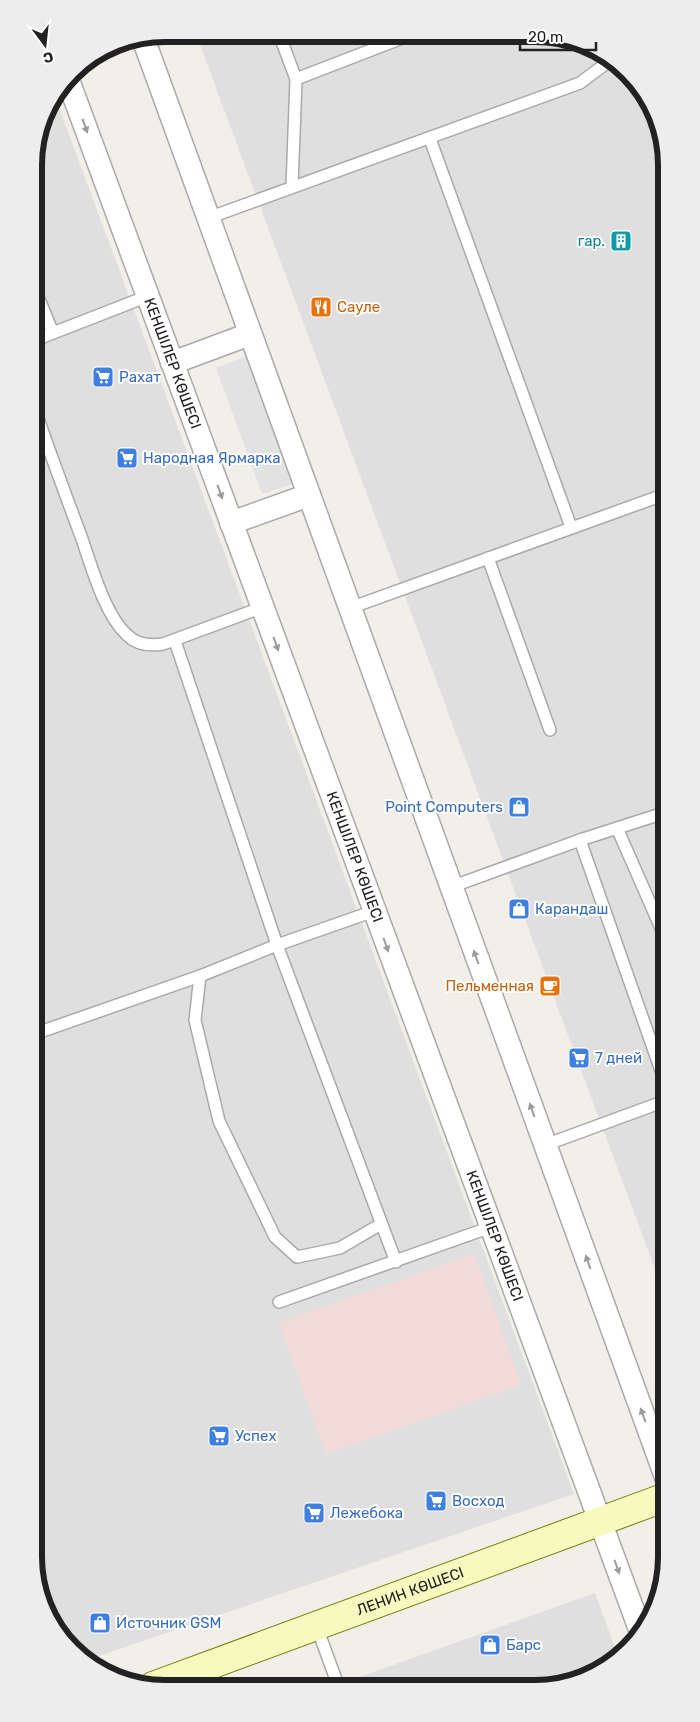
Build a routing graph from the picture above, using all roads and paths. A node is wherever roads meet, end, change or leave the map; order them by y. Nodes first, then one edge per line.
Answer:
1 (391, 42) edge
2 (282, 43) edge
3 (144, 45) edge
4 (604, 65) edge
5 (296, 79) junction
6 (71, 88) edge
7 (430, 139) junction
8 (292, 187) junction
9 (208, 218) junction
10 (148, 296) junction
11 (43, 310) edge
12 (52, 334) junction
13 (250, 334) junction
14 (43, 337) edge
15 (172, 363) junction
16 (43, 431) edge
17 (309, 495) junction
18 (658, 497) edge
19 (232, 523) junction
20 (571, 528) junction
21 (488, 558) junction
22 (262, 607) junction
23 (350, 608) junction
24 (176, 640) junction
25 (550, 730) dead end
26 (658, 815) edge
27 (617, 828) junction
28 (580, 840) junction
29 (451, 887) junction
30 (374, 911) junction
31 (657, 920) edge
32 (277, 945) junction
33 (200, 976) junction
34 (42, 1031) edge
35 (657, 1060) edge
36 (657, 1104) edge
37 (545, 1145) junction
38 (381, 1224) junction
39 (492, 1227) junction
40 (396, 1262) junction
41 (279, 1302) dead end
42 (657, 1453) edge
43 (657, 1501) edge
44 (600, 1521) junction
45 (638, 1623) edge
46 (316, 1625) junction
47 (169, 1680) edge
48 (336, 1680) edge

1 - 5 lane
2 - 5 lane
3 - 9 street
4 - 7 lane
5 - 8 lane
6 -> 10 street, КЕНШІЛЕР КӨШЕСІ
7 - 8 lane
7 - 20 lane
8 - 9 lane
9 - 13 street
10 - 12 lane
10 - 15 street, КЕНШІЛЕР КӨШЕСІ
11 - 12 lane
12 - 14 lane
13 - 15 street
13 - 17 street
15 -> 19 street, КЕНШІЛЕР КӨШЕСІ
16 - 24 lane
17 - 19 street
17 - 23 street
18 - 20 lane
19 - 22 street, КЕНШІЛЕР КӨШЕСІ
20 - 21 lane
21 - 23 lane
21 - 25 lane
22 - 24 lane
22 -> 30 street, КЕНШІЛЕР КӨШЕСІ
23 - 29 street
24 - 32 lane
26 - 27 lane
27 - 28 lane
27 - 31 lane
28 - 29 lane
28 - 35 lane
37 -> 29 street
30 - 32 lane
30 -> 39 street, КЕНШІЛЕР КӨШЕСІ
32 - 33 lane
32 - 38 lane
33 - 34 lane
33 - 38 lane
36 - 37 lane
42 -> 37 street
38 - 40 lane
39 - 40 lane
39 - 44 street, КЕНШІЛЕР КӨШЕСІ
40 - 41 lane
43 - 44 main road, ЛЕНИН КӨШЕСІ
44 -> 45 street, КЕНШІЛЕР КӨШЕСІ
44 - 46 main road, ЛЕНИН КӨШЕСІ
46 - 47 main road, ЛЕНИН КӨШЕСІ
46 - 48 lane

